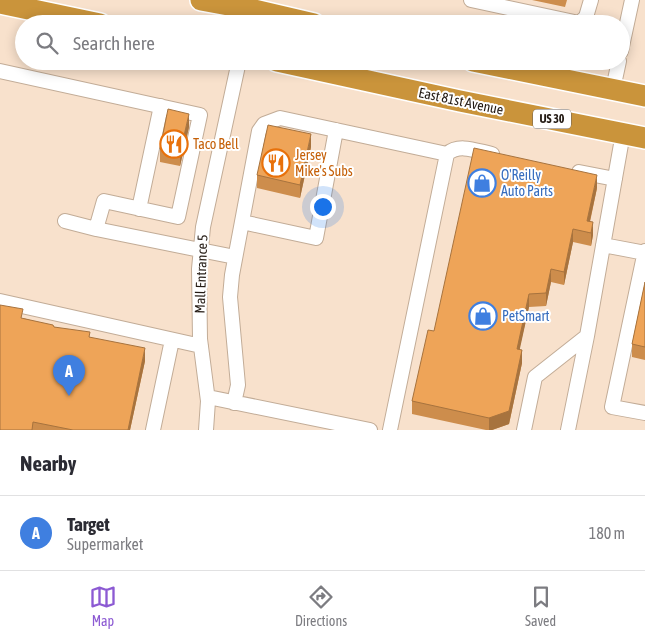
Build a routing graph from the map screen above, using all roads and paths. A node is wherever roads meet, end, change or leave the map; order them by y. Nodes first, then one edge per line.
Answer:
1 (201, 0) edge
2 (472, 0) edge
3 (591, 0) edge
4 (632, 0) edge
5 (0, 2) edge
6 (500, 3) edge
7 (250, 8) edge
8 (59, 15) edge
9 (278, 15) edge
10 (547, 15) edge
11 (587, 15) edge
12 (629, 15) edge
13 (237, 70) edge
14 (318, 70) edge
15 (518, 70) edge
16 (617, 70) edge
17 (0, 71) edge
18 (613, 89) junction
19 (645, 96) edge
20 (161, 106) junction
21 (336, 130) junction
22 (623, 134) junction
23 (645, 138) edge
24 (447, 154) junction
25 (505, 157) edge
26 (569, 170) edge
27 (615, 180) junction
28 (138, 209) junction
29 (65, 221) dead end
30 (242, 222) junction
31 (96, 229) junction
32 (603, 245) junction
33 (200, 250) junction
34 (645, 253) edge
35 (235, 257) junction
36 (0, 301) edge
37 (587, 336) junction
38 (172, 340) junction
39 (201, 346) junction
40 (208, 397) junction
41 (234, 403) junction
42 (645, 413) edge
43 (153, 430) edge
44 (206, 430) edge
45 (370, 430) edge
46 (390, 430) edge
47 (524, 430) edge
48 (568, 430) edge

1 - 7 highway
2 - 6 lane
3 - 11 lane
4 - 12 lane
5 - 8 highway
6 - 10 lane
7 - 9 highway
13 - 33 lane, Mall Entrance 5
14 - 22 highway, East 81st Avenue / US 30
15 - 18 highway
16 - 18 lane
17 - 20 lane
18 - 19 highway
20 - 28 lane
20 - 28 lane
21 - 24 lane
21 - 30 lane
21 - 30 lane
22 - 23 highway, East 81st Avenue / US 30
22 - 27 lane
24 - 25 lane
24 - 46 lane
26 - 27 lane
27 - 32 lane
28 - 31 lane
29 - 31 lane
30 - 35 lane
31 - 33 lane
32 - 34 lane
32 - 37 lane
33 - 35 lane
33 - 39 lane, Mall Entrance 5
34 - 42 lane
35 - 41 lane
36 - 38 lane
37 - 47 lane
37 - 48 lane
38 - 39 lane
38 - 43 lane
39 - 40 lane, Mall Entrance 5
40 - 41 lane
40 - 44 lane, Mall Entrance 5
41 - 45 lane

